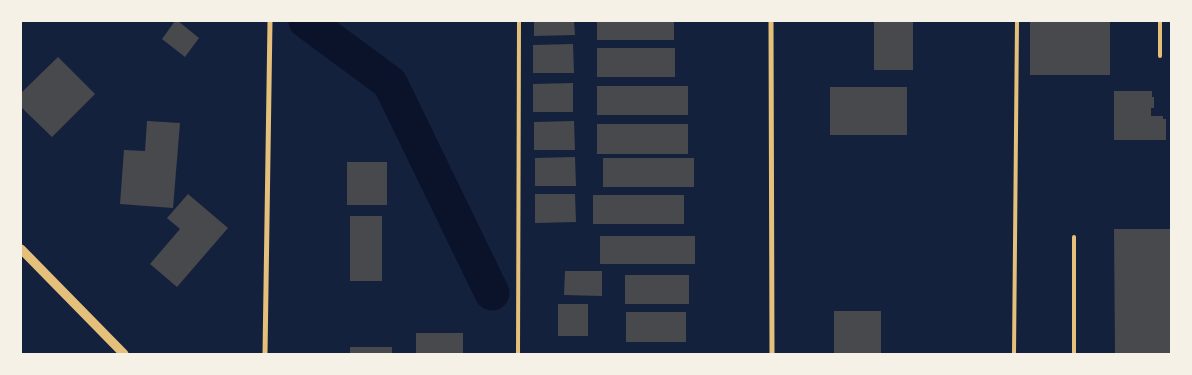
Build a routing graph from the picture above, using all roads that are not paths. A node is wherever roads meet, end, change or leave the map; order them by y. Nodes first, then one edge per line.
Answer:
1 (270, 21) edge
2 (519, 21) edge
3 (771, 21) edge
4 (1017, 21) edge
5 (1160, 21) edge
6 (1160, 56) dead end
7 (1074, 237) dead end
8 (21, 249) edge
9 (124, 354) edge
10 (265, 354) edge
11 (518, 354) edge
12 (772, 354) edge
13 (1014, 354) edge
14 (1074, 354) edge

1 - 10 street
2 - 11 lane
3 - 12 street
4 - 13 lane
5 - 6 lane
7 - 14 lane
8 - 9 street

